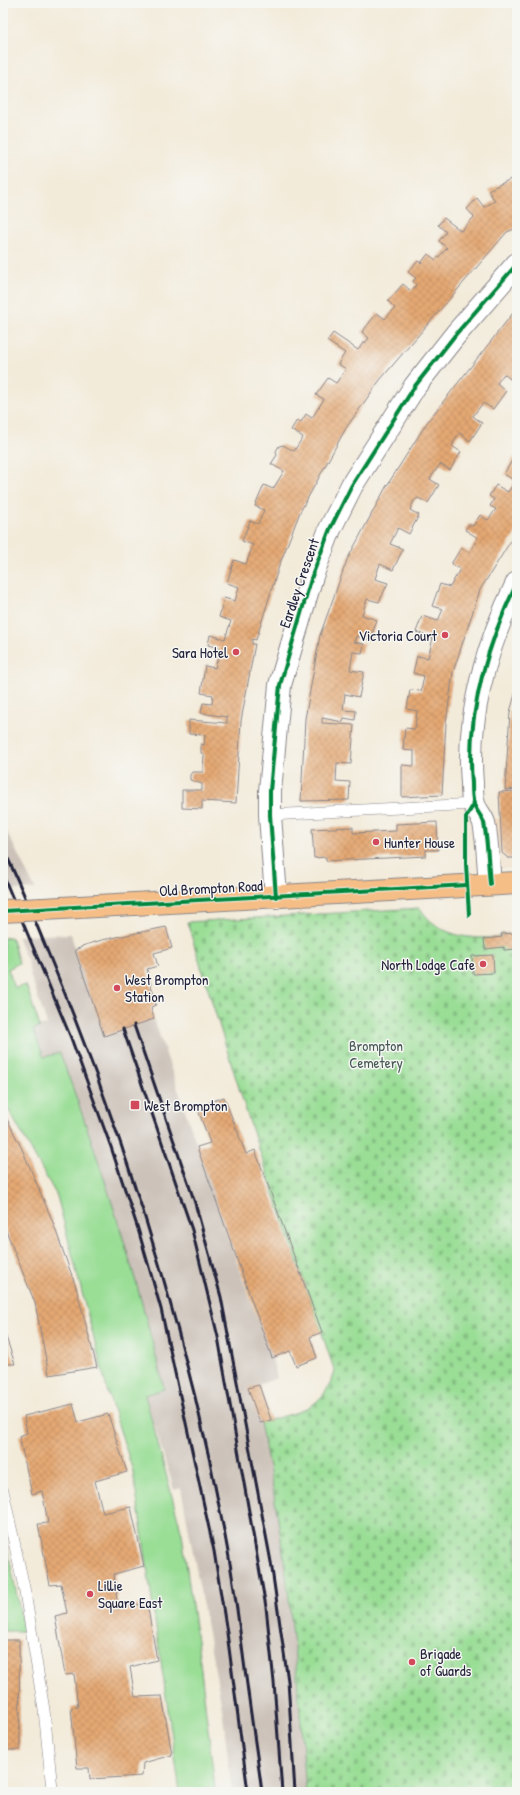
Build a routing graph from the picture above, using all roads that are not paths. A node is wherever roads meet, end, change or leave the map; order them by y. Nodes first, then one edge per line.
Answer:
1 (517, 264) edge
2 (517, 583) edge
3 (474, 804) junction
4 (270, 815) junction
5 (517, 882) edge
6 (490, 884) junction
7 (276, 897) junction
8 (3, 911) edge
9 (3, 1491) edge
10 (52, 1789) dead end

1 - 4 street, Eardley Crescent
2 - 3 street
3 - 4 lane
3 - 6 street
4 - 7 street, Eardley Crescent
5 - 6 main road, Old Brompton Road
6 - 7 main road, Old Brompton Road
7 - 8 main road, Old Brompton Road, bridge
9 - 10 lane

